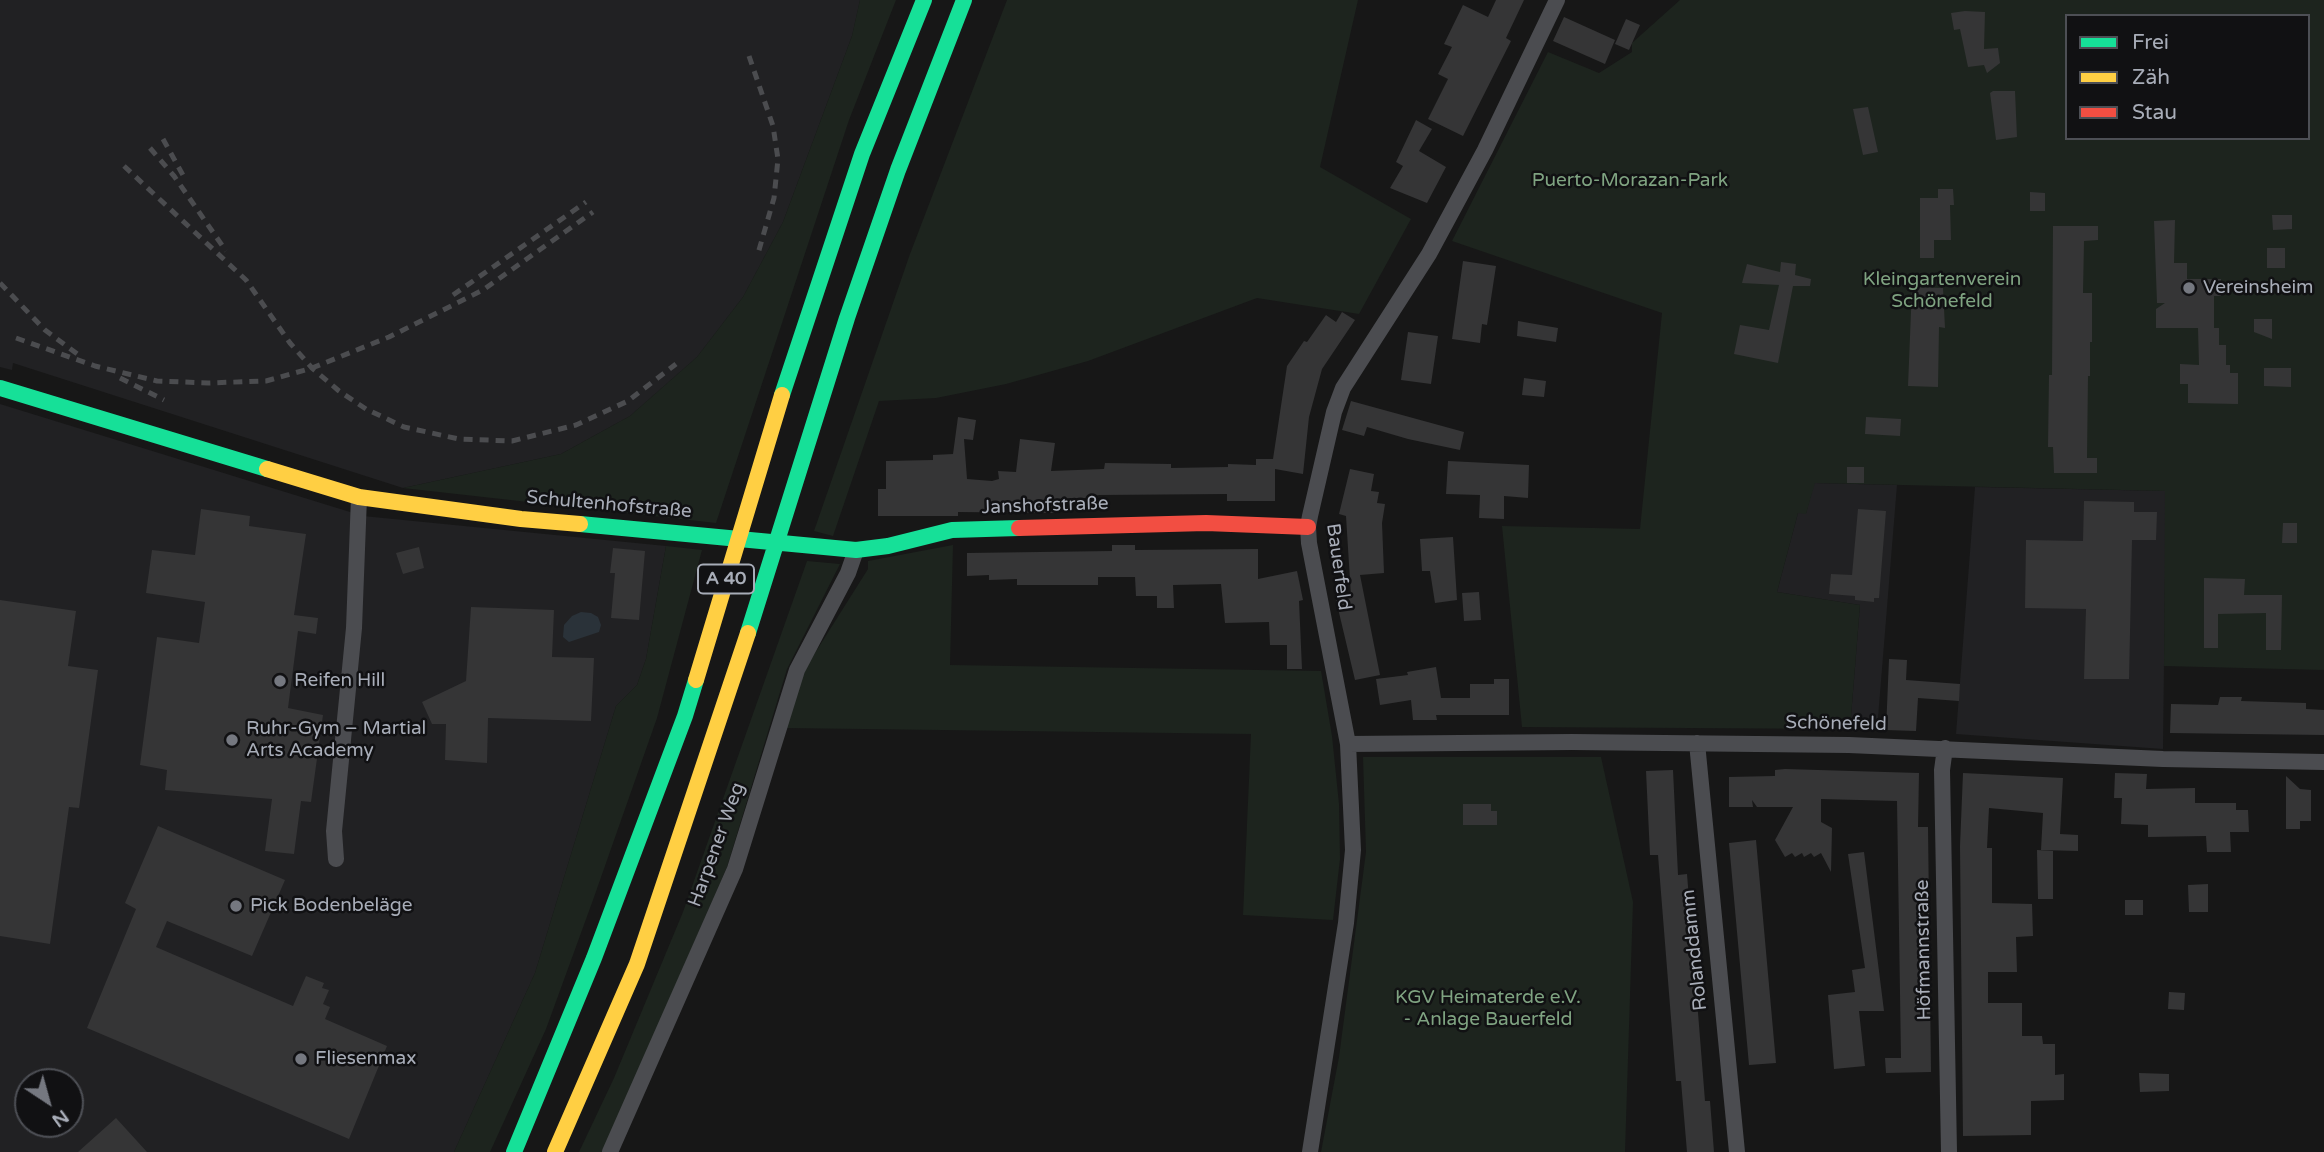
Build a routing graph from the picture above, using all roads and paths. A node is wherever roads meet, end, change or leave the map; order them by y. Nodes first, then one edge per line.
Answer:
1 (924, 0) edge
2 (964, 0) edge
3 (1557, 0) edge
4 (0, 388) edge
5 (359, 497) junction
6 (1308, 527) junction
7 (856, 550) junction
8 (1696, 743) junction
9 (1348, 744) junction
10 (1945, 748) junction
11 (2324, 762) edge
12 (336, 859) dead end
13 (514, 1152) edge
14 (555, 1152) edge
15 (610, 1152) edge
16 (1310, 1152) edge
17 (1737, 1152) edge
18 (1949, 1152) edge

1 - 13 main road, A 40
2 - 14 main road, A 40
3 - 6 street, Bauerfeld
4 - 5 main road, Schultenhofstraße
5 - 7 main road, Schultenhofstraße
5 - 12 street
6 - 7 main road, Janshofstraße
6 - 9 street, Bauerfeld
7 - 15 street, Harpener Weg
8 - 9 street, Schönefeld
8 - 10 street, Schönefeld
8 - 17 street, Rolanddamm
9 - 16 street, Bauerfeld
10 - 11 street, Schönefeld
10 - 18 street, Höfmannstraße

